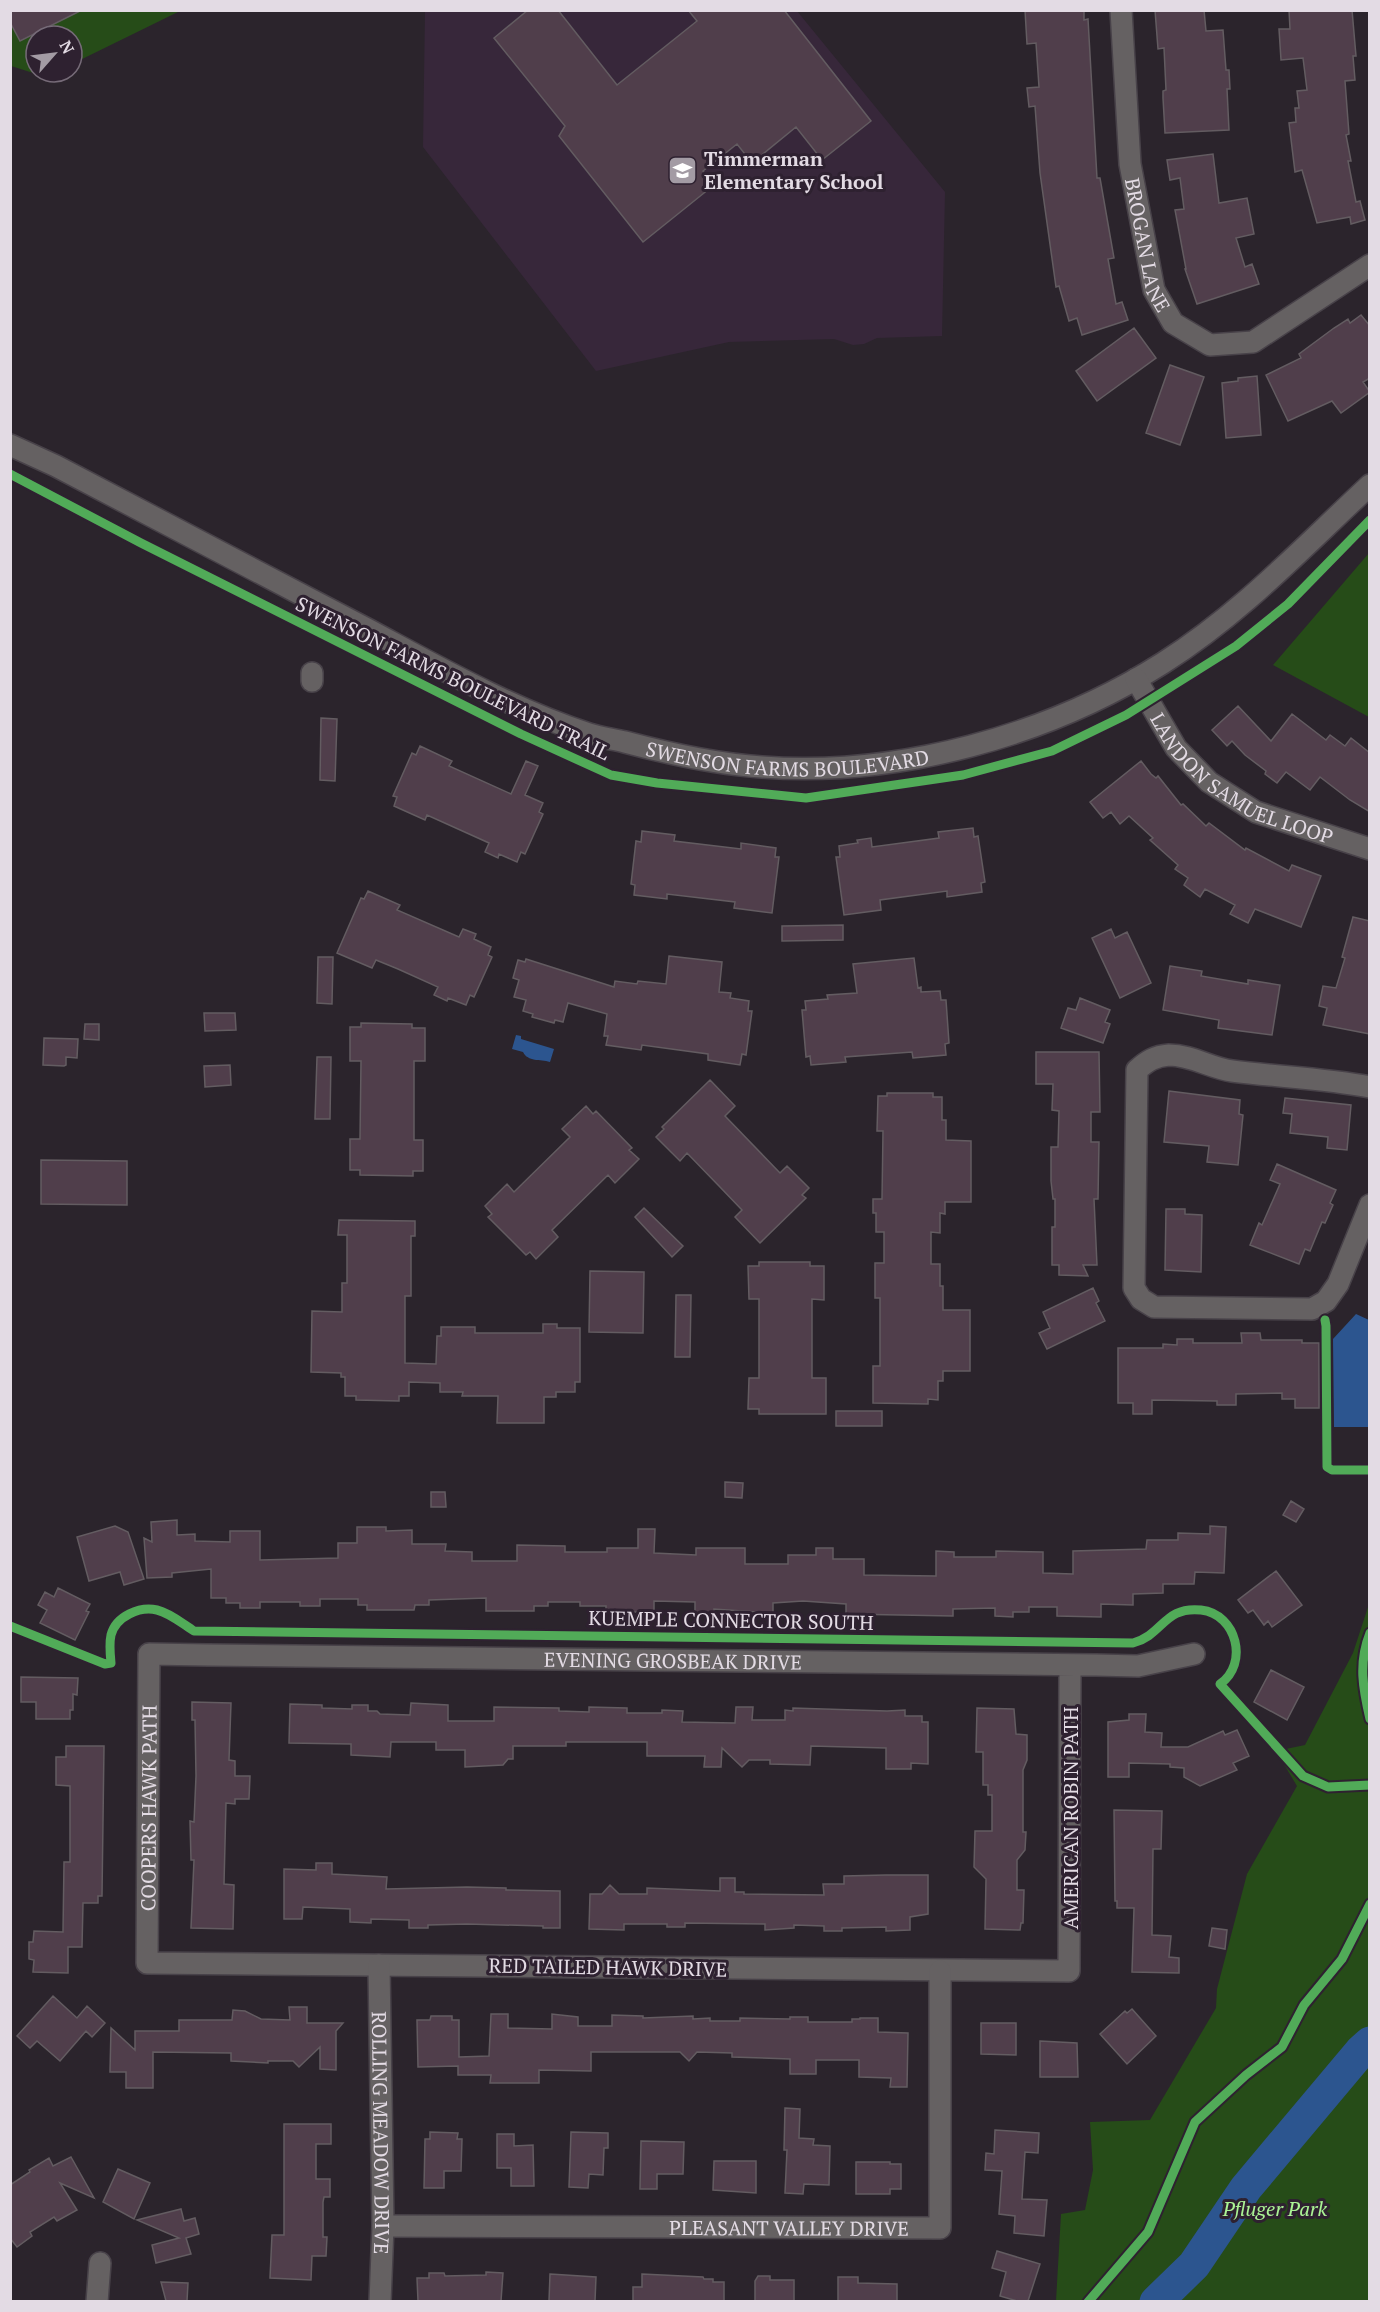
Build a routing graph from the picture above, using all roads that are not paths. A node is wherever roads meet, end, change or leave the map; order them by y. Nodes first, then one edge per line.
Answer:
1 (1121, 10) edge
2 (1370, 265) edge
3 (10, 446) edge
4 (1370, 485) edge
5 (1136, 679) junction
6 (1370, 849) edge
7 (1370, 1088) edge
8 (1370, 1205) edge
9 (149, 1654) joint
10 (1194, 1654) dead end
11 (1070, 1665) junction
12 (147, 1963) joint
13 (379, 1965) junction
14 (940, 1971) junction
15 (1069, 1971) joint
16 (383, 2226) junction
17 (100, 2263) dead end
18 (97, 2301) edge
19 (380, 2301) edge

1 - 2 street, BROGAN LANE
3 - 5 street, SWENSON FARMS BOULEVARD
4 - 5 street, SWENSON FARMS BOULEVARD
5 - 6 street, LANDON SAMUEL LOOP
7 - 8 street
9 - 11 street, EVENING GROSBEAK DRIVE
9 - 12 street, COOPERS HAWK PATH
10 - 11 street, EVENING GROSBEAK DRIVE
11 - 15 street, AMERICAN ROBIN PATH
12 - 13 street, RED TAILED HAWK DRIVE
13 - 14 street, RED TAILED HAWK DRIVE
13 - 16 street, ROLLING MEADOW DRIVE
14 - 15 street, RED TAILED HAWK DRIVE
14 - 16 street, PLEASANT VALLEY DRIVE
16 - 19 street, ROLLING MEADOW DRIVE
17 - 18 street

